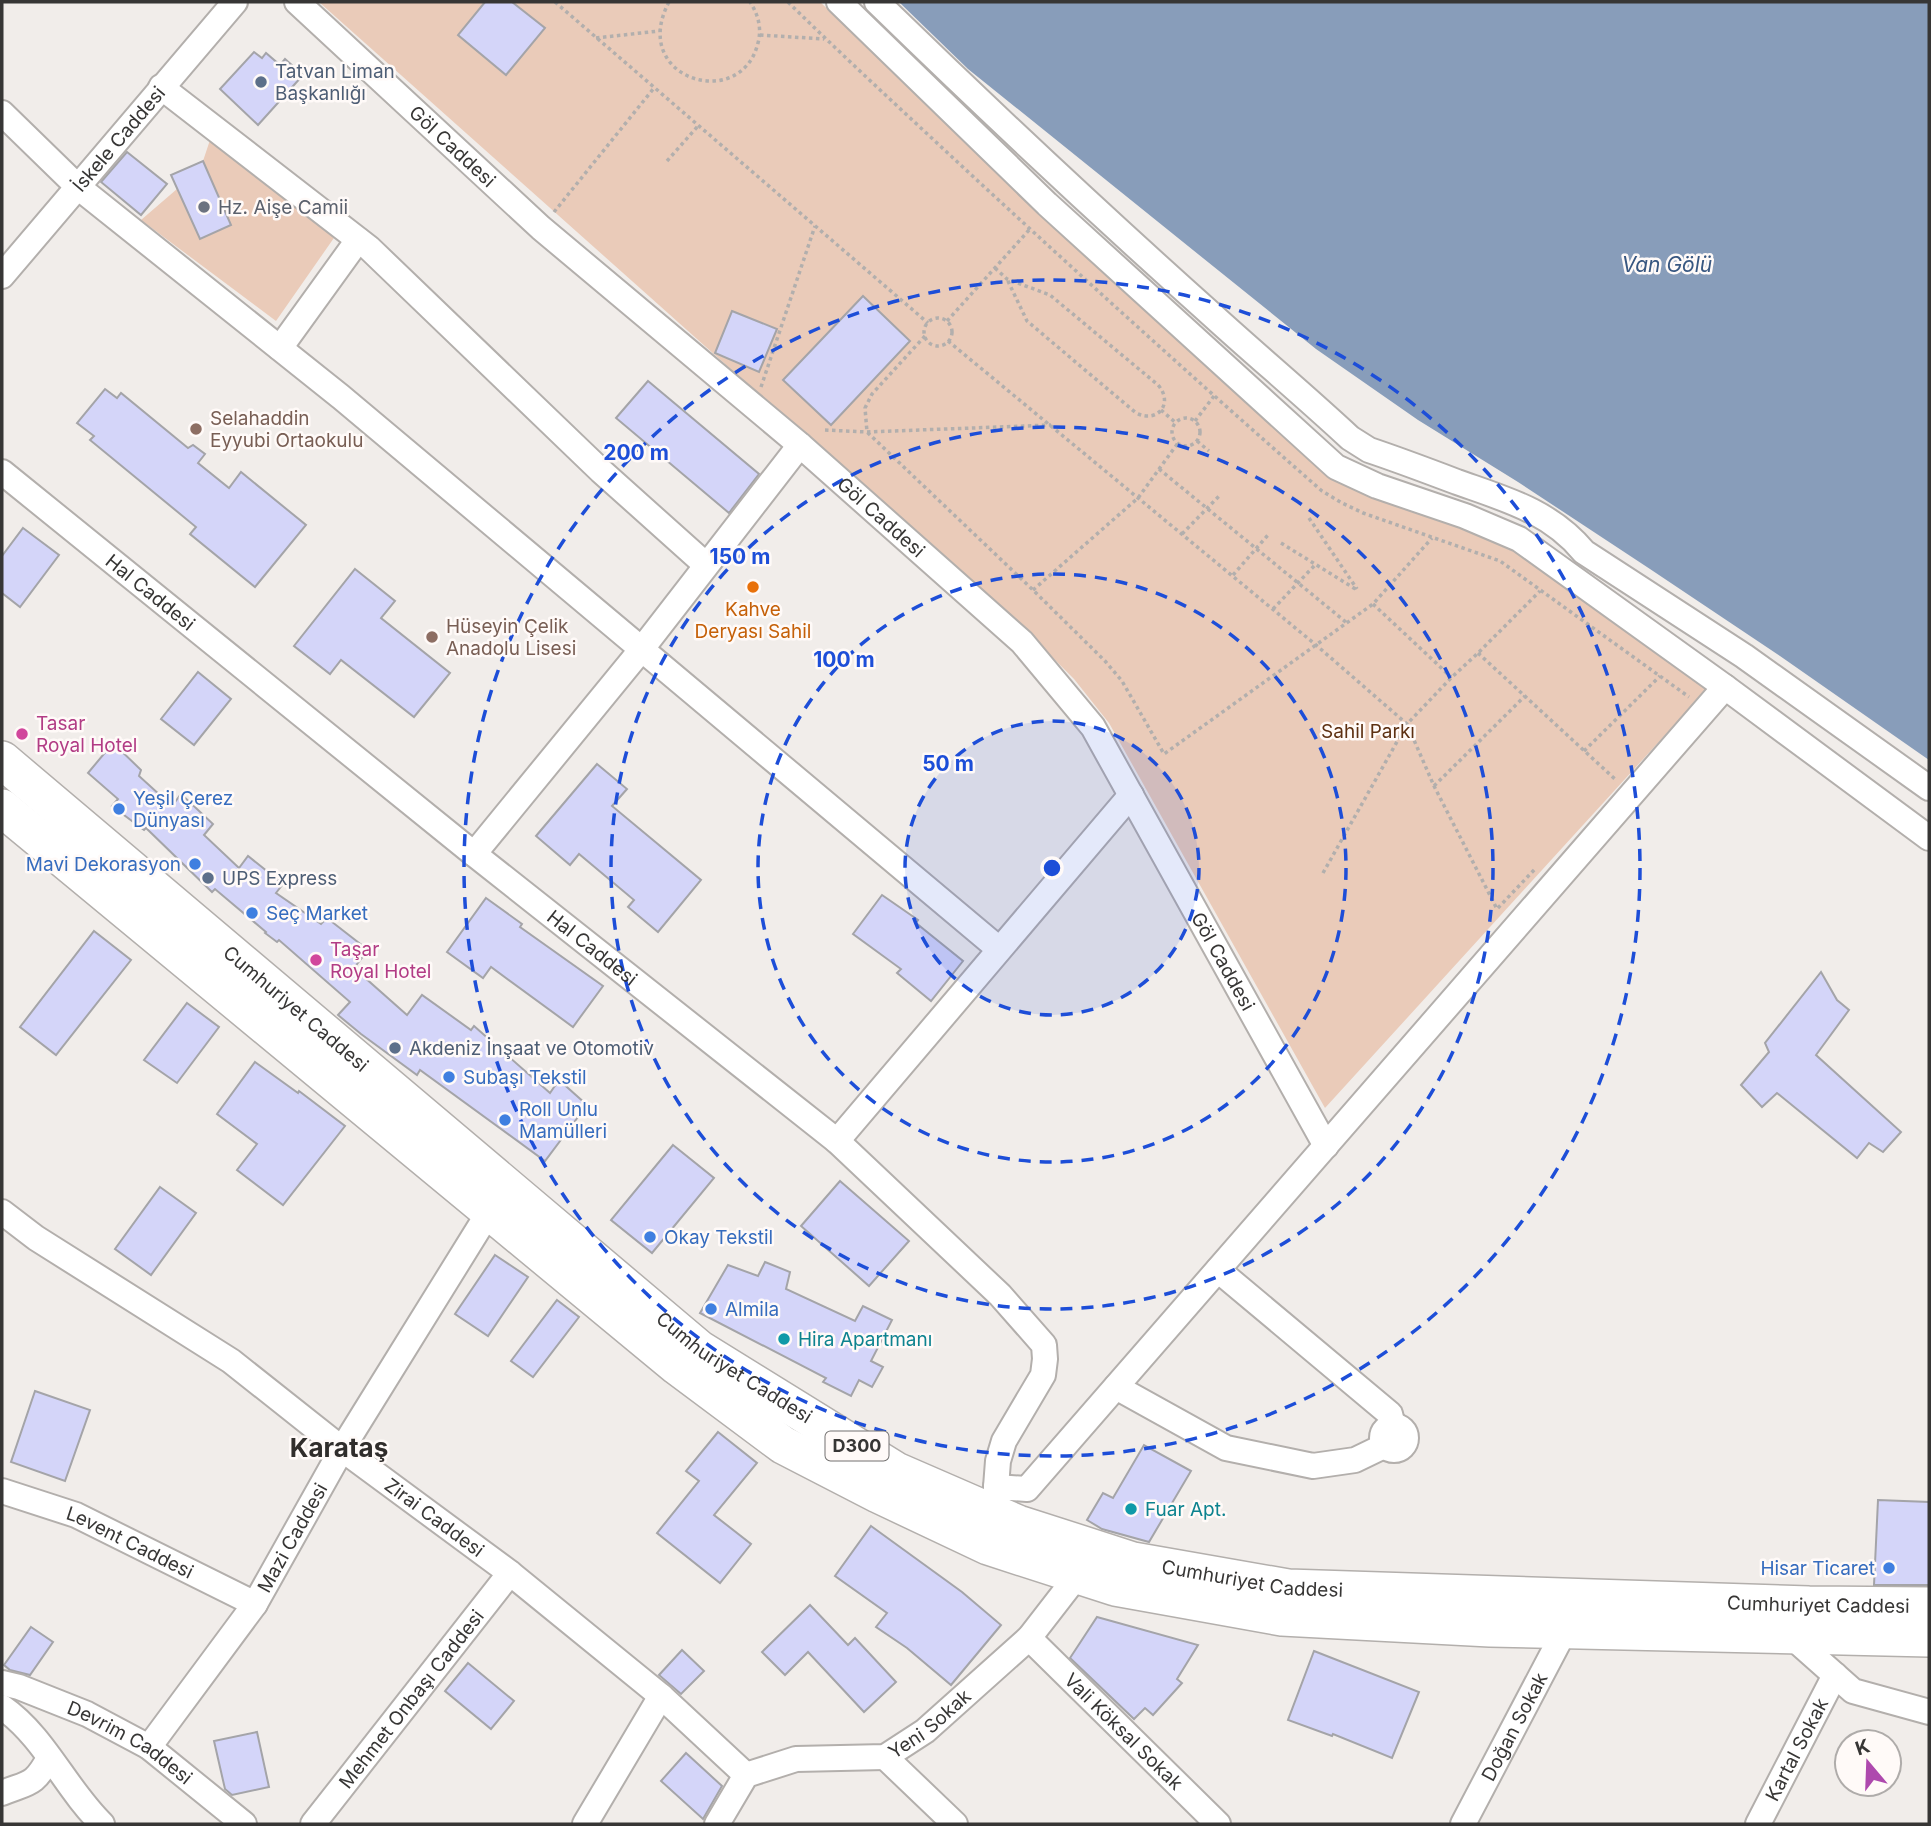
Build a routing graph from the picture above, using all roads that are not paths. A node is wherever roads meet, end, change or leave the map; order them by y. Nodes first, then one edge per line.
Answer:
1 (235, 2) edge
2 (296, 2) edge
3 (839, 2) edge
4 (877, 2) edge
5 (161, 87) junction
6 (2, 113) edge
7 (78, 187) junction
8 (358, 240) junction
9 (2, 276) edge
10 (280, 348) junction
11 (800, 445) junction
12 (2, 472) edge
13 (706, 565) junction
14 (641, 650) junction
15 (1725, 687) junction
16 (2, 760) edge
17 (1929, 789) edge
18 (1130, 795) junction
19 (2, 808) edge
20 (1929, 838) edge
21 (474, 854) junction
22 (999, 949) junction
23 (837, 1141) junction
24 (1326, 1146) junction
25 (2, 1212) edge
26 (489, 1212) junction
27 (1218, 1270) junction
28 (1116, 1387) junction
29 (342, 1450) junction
30 (2, 1491) edge
31 (993, 1516) junction
32 (510, 1573) junction
33 (1077, 1576) junction
34 (255, 1604) junction
35 (1929, 1606) edge
36 (1565, 1630) junction
37 (1791, 1636) junction
38 (1029, 1638) junction
39 (1929, 1638) edge
40 (1835, 1675) junction
41 (2, 1683) edge
42 (661, 1696) junction
43 (2, 1707) edge
44 (1929, 1712) edge
45 (149, 1747) junction
46 (885, 1756) junction
47 (49, 1758) junction
48 (746, 1775) junction
49 (2, 1793) edge
50 (102, 1824) edge
51 (244, 1824) edge
52 (313, 1824) edge
53 (585, 1824) edge
54 (717, 1824) edge
55 (955, 1824) edge
56 (1218, 1824) edge
57 (1463, 1824) edge
58 (1758, 1824) edge

1 - 5 street, İskele Caddesi
2 - 11 street, Göl Caddesi
3 - 15 street
4 - 17 street
5 - 7 street, İskele Caddesi
5 - 8 street
6 - 7 street
7 - 9 street, İskele Caddesi
7 - 10 street
8 - 10 street
8 - 13 street
10 - 14 street
11 - 13 street
11 - 18 street, Göl Caddesi
12 - 21 street, Hal Caddesi
13 - 14 street
14 - 21 street
14 - 22 street
15 - 20 street
15 - 24 street
16 - 31 highway, Cumhuriyet Caddesi / D300
18 - 22 street
18 - 24 street, Göl Caddesi
19 - 26 highway, Cumhuriyet Caddesi / D300
21 - 23 street, Hal Caddesi
22 - 23 street
23 - 31 street, Hal Caddesi
24 - 27 street
25 - 29 street, Zirai Caddesi
26 - 29 street, Mazi Caddesi
26 - 31 highway, Cumhuriyet Caddesi / D300
27 - 28 street
27 - 28 street
28 - 31 street
29 - 32 street, Zirai Caddesi
29 - 34 street, Mazi Caddesi
30 - 34 street, Levent Caddesi
31 - 33 highway, Cumhuriyet Caddesi / D300
31 - 35 highway, Cumhuriyet Caddesi / D300
32 - 42 street, Zirai Caddesi
32 - 52 street, Mehmet Onbaşı Caddesi
33 - 36 highway, Cumhuriyet Caddesi / D300
33 - 38 street, Yeni Sokak
34 - 45 street, Mazi Caddesi
36 - 37 highway, Cumhuriyet Caddesi / D300
36 - 57 street, Doğan Sokak
37 - 39 highway, Cumhuriyet Caddesi / D300
37 - 40 street
38 - 46 street, Yeni Sokak
38 - 56 street, Vali Köksal Sokak
40 - 44 street
40 - 58 street, Kartal Sokak
41 - 45 street, Devrim Caddesi
42 - 48 street, Zirai Caddesi
42 - 53 street
43 - 47 street
45 - 51 street, Devrim Caddesi
46 - 48 street, Yeni Sokak
46 - 55 street
47 - 49 street
47 - 50 street
48 - 54 street

